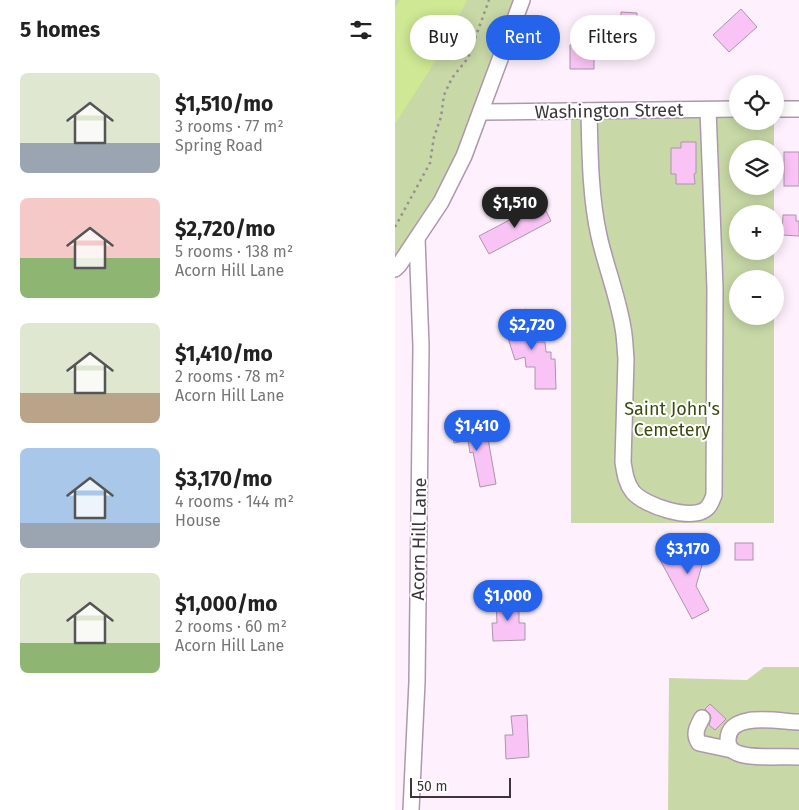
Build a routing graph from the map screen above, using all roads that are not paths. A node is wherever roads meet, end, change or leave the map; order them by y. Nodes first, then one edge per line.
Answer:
1 (522, 0) edge
2 (729, 109) edge
3 (784, 109) edge
4 (799, 109) edge
5 (708, 110) junction
6 (589, 111) junction
7 (481, 112) junction
8 (417, 238) junction
9 (395, 269) edge
10 (702, 718) dead end
11 (799, 722) edge
12 (732, 750) junction
13 (799, 757) edge
14 (411, 810) edge

1 - 7 street
2 - 5 street, Washington Street
3 - 4 street
5 - 6 street, Washington Street
5 - 6 street
6 - 7 street, Washington Street
7 - 8 street
8 - 9 street
8 - 14 street, Acorn Hill Lane
10 - 12 street
11 - 12 street
12 - 13 street

